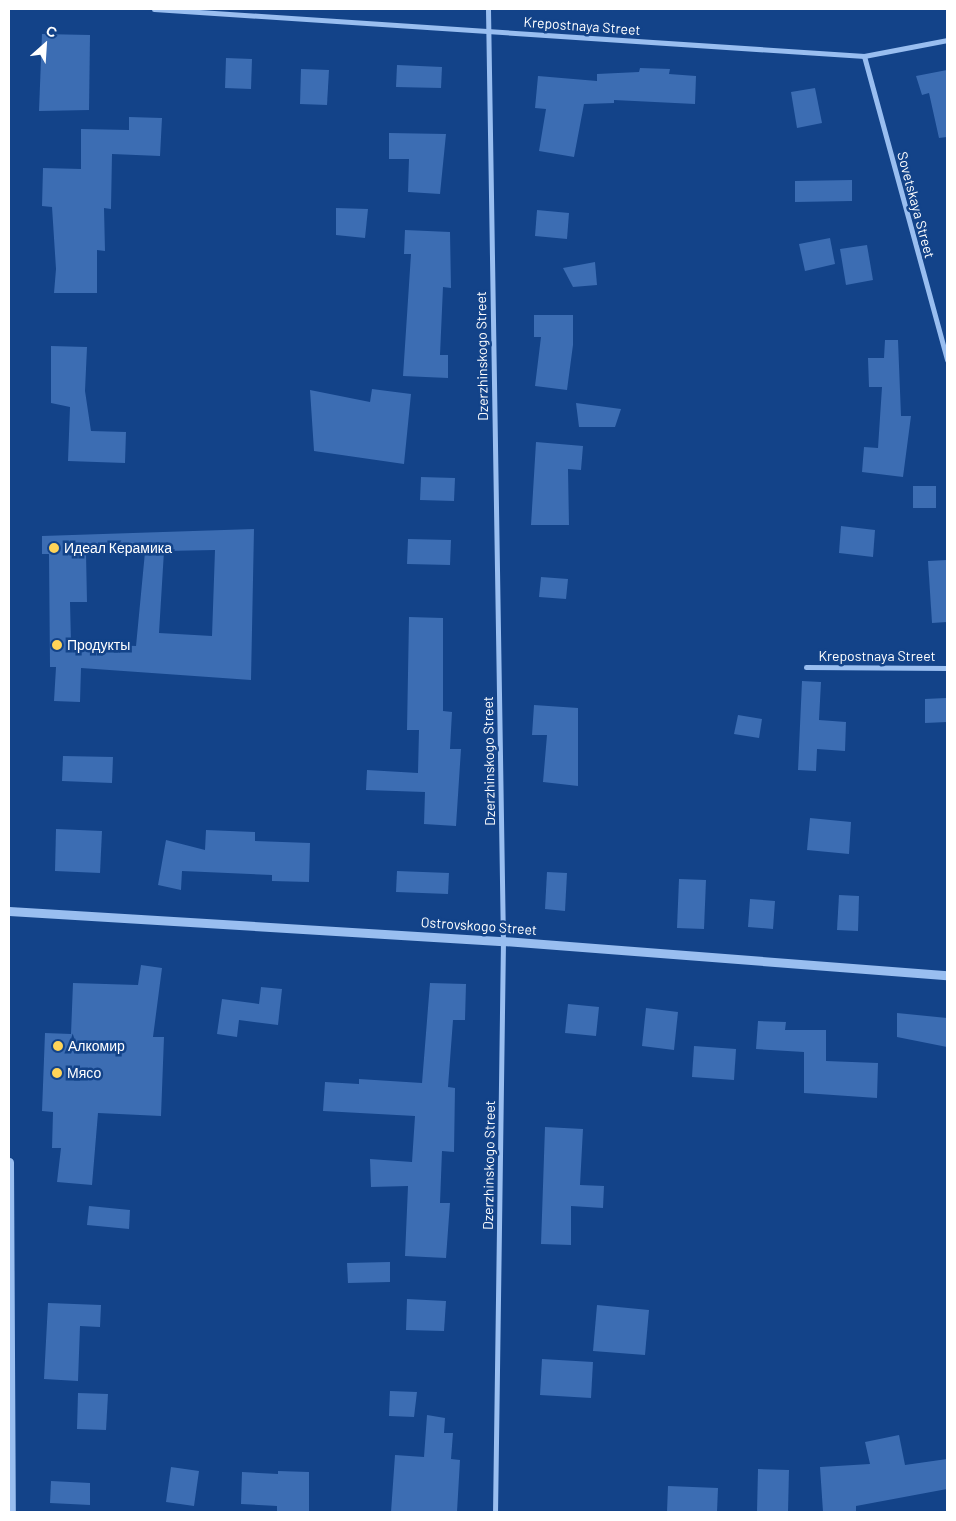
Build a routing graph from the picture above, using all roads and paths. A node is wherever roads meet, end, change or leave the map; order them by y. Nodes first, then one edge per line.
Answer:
1 (154, 9) edge
2 (488, 9) edge
3 (488, 31) junction
4 (947, 40) edge
5 (864, 56) junction
6 (947, 360) edge
7 (806, 667) dead end
8 (947, 668) edge
9 (9, 911) edge
10 (503, 941) junction
11 (947, 975) edge
12 (9, 1162) edge
13 (11, 1512) edge
14 (495, 1512) edge

1 - 3 street, Krepostnaya Street
2 - 3 street, Dzerzhinskogo Street
3 - 5 street, Krepostnaya Street
3 - 10 street, Dzerzhinskogo Street
4 - 5 street, Krepostnaya Street
5 - 6 street, Sovetskaya Street
7 - 8 street, Krepostnaya Street
9 - 10 street, Ostrovskogo Street
10 - 11 street, Ostrovskogo Street
10 - 14 street, Dzerzhinskogo Street
12 - 13 street

